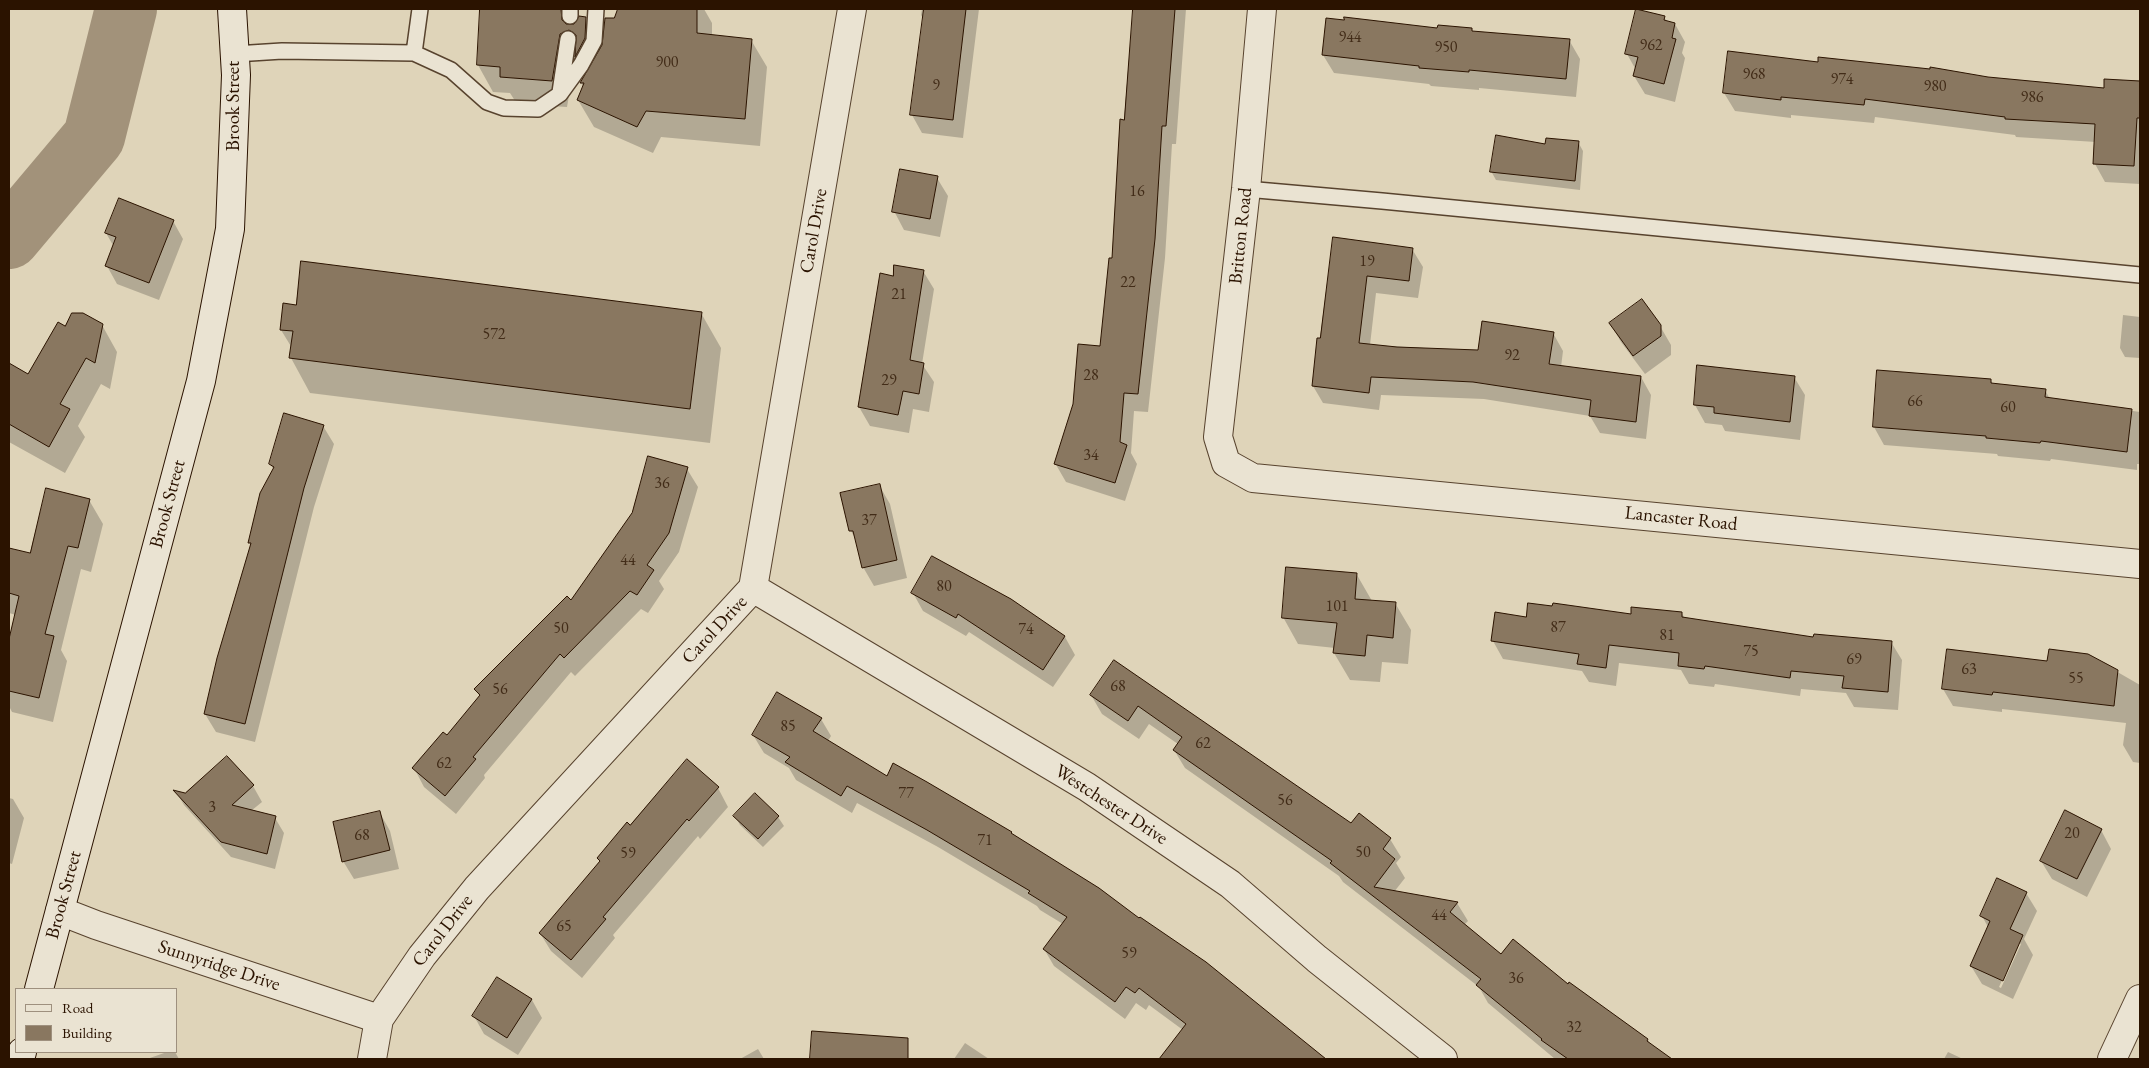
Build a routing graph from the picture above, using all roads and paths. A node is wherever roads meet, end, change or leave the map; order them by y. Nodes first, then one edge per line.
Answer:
1 (232, 9) edge
2 (420, 9) edge
3 (596, 9) edge
4 (852, 9) edge
5 (1262, 9) edge
6 (568, 39) dead end
7 (414, 52) junction
8 (234, 54) junction
9 (560, 94) junction
10 (1246, 189) junction
11 (2140, 275) edge
12 (1226, 462) joint
13 (2140, 564) edge
14 (753, 588) junction
15 (60, 911) junction
16 (39, 988) edge
17 (2140, 999) edge
18 (379, 1019) junction
19 (372, 1059) edge
20 (1443, 1059) edge
21 (2112, 1059) edge

1 - 8 street, Brook Street
2 - 7 lane
3 - 9 lane
4 - 14 street, Carol Drive
5 - 10 street, Britton Road
6 - 9 lane
7 - 8 lane
7 - 9 lane
8 - 15 street, Brook Street
10 - 11 lane
10 - 12 street, Britton Road
12 - 13 street, Lancaster Road
14 - 18 street, Carol Drive
14 - 20 street, Westchester Drive
15 - 16 street, Brook Street
15 - 18 street, Sunnyridge Drive
17 - 21 street
18 - 19 street, Carol Drive

